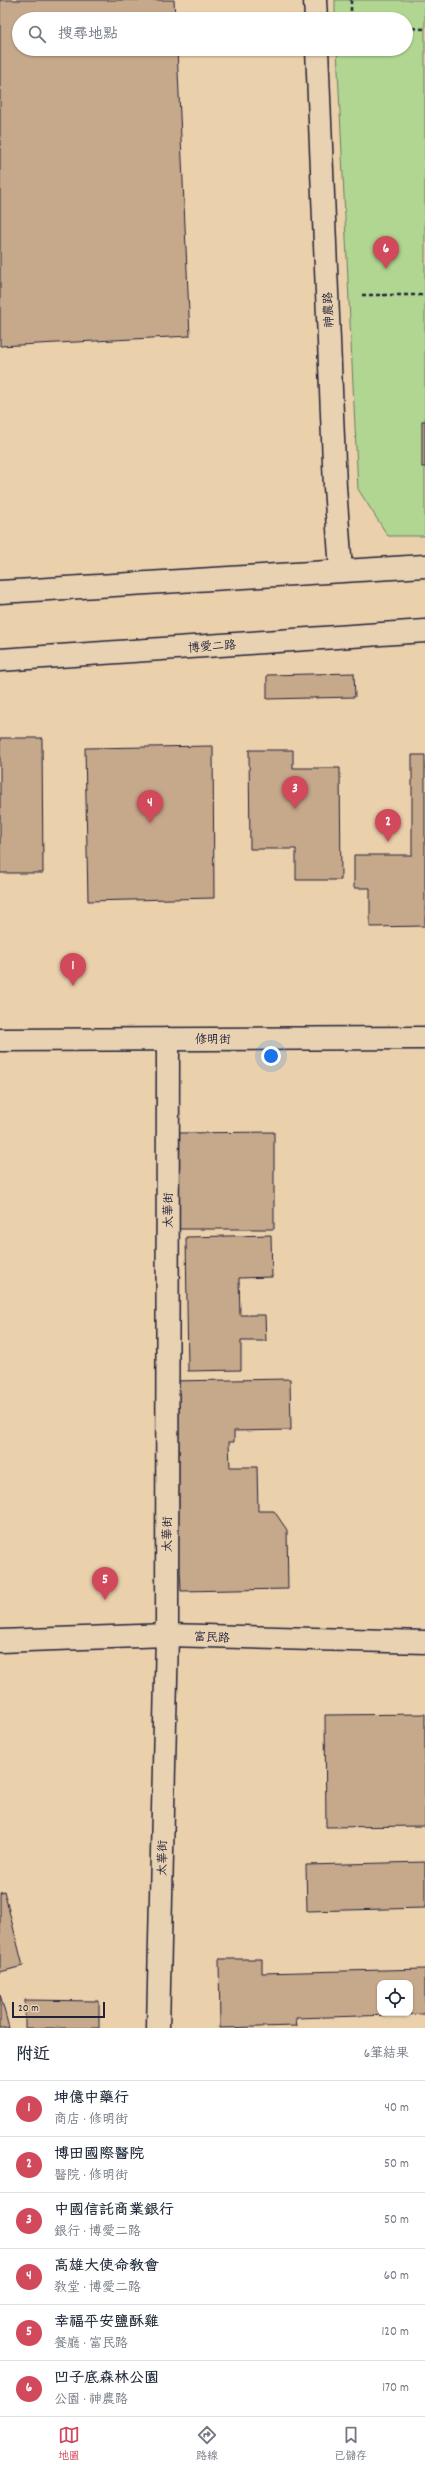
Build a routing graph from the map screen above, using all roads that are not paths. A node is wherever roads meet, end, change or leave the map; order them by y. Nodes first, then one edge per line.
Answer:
1 (315, 0) edge
2 (316, 12) edge
3 (317, 56) edge
4 (425, 566) edge
5 (341, 570) junction
6 (0, 592) edge
7 (425, 631) edge
8 (0, 660) edge
9 (425, 1038) edge
10 (168, 1039) junction
11 (0, 1040) edge
12 (167, 1635) junction
13 (0, 1641) edge
14 (425, 1642) edge
15 (158, 2028) edge

1 - 2 street
3 - 5 street, 神農路
4 - 5 street
5 - 6 street
7 - 8 street, 博愛二路
9 - 10 street, 修明街
10 - 11 street, 修明街
10 - 12 street, 太華街
12 - 13 street, 富民路
12 - 14 street, 富民路
12 - 15 street, 太華街

